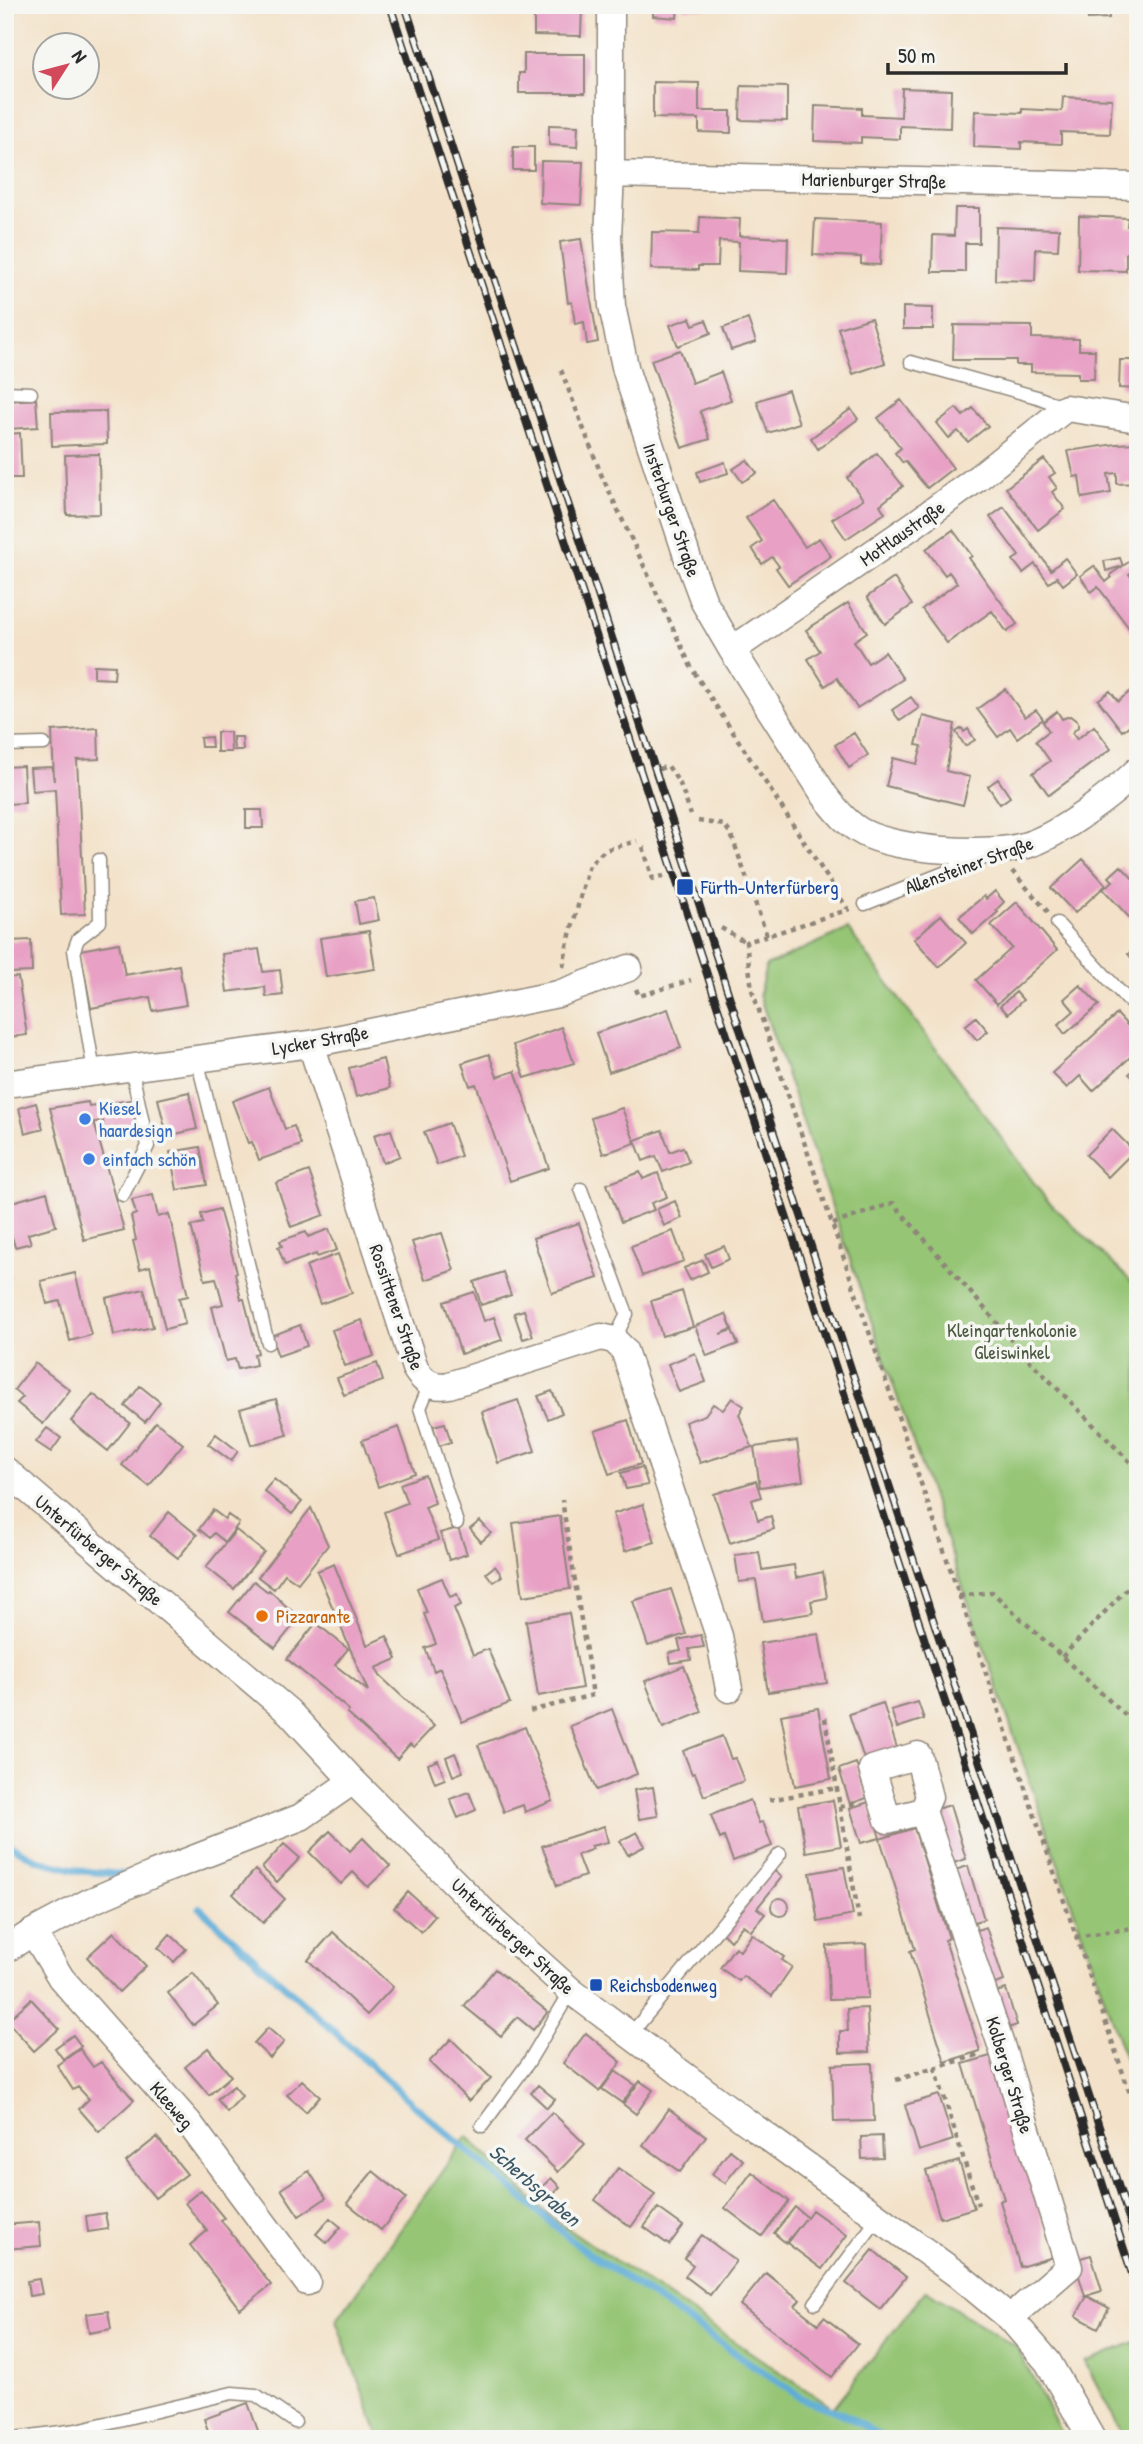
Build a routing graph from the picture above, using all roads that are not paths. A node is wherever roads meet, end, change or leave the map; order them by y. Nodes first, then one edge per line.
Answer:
1 (611, 5) edge
2 (611, 174) junction
3 (1138, 186) edge
4 (911, 362) dead end
5 (5, 392) edge
6 (30, 393) dead end
7 (1066, 408) junction
8 (1138, 419) edge
9 (732, 650) junction
10 (44, 744) dead end
11 (5, 745) edge
12 (1138, 770) edge
13 (995, 852) junction
14 (99, 860) dead end
15 (864, 904) road end
16 (1057, 923) road end
17 (629, 968) road end
18 (1138, 1008) edge
19 (311, 1044) junction
20 (197, 1059) junction
21 (131, 1067) junction
22 (94, 1072) junction
23 (5, 1084) edge
24 (581, 1189) dead end
25 (123, 1195) dead end
26 (614, 1340) junction
27 (268, 1343) dead end
28 (430, 1384) junction
29 (5, 1470) edge
30 (457, 1523) dead end
31 (729, 1689) dead end
32 (353, 1781) junction
33 (923, 1811) dead end
34 (780, 1854) dead end
35 (33, 1932) junction
36 (5, 1950) edge
37 (571, 1991) junction
38 (631, 2035) junction
39 (482, 2126) dead end
40 (879, 2217) junction
41 (307, 2282) dead end
42 (815, 2303) dead end
43 (1010, 2318) junction
44 (295, 2422) dead end
45 (7, 2439) edge
46 (1091, 2439) edge

1 - 2 street, Insterburger Straße
2 - 3 street, Marienburger Straße
2 - 9 street, Insterburger Straße
4 - 7 lane
5 - 6 lane
7 - 8 street
7 - 9 street, Mottlaustraße
9 - 13 street, Insterburger Straße
10 - 11 lane
12 - 13 street, Allensteiner Straße
13 - 15 lane, Allensteiner Straße
14 - 22 lane
16 - 18 lane
17 - 19 street, Lycker Straße
19 - 20 street, Lycker Straße
19 - 28 street, Rossittener Straße
20 - 21 street, Lycker Straße
20 - 27 lane
21 - 22 street, Lycker Straße
21 - 25 lane
22 - 23 street, Lycker Straße
24 - 26 lane
26 - 28 street, Rossittener Straße
26 - 31 street
28 - 30 lane
29 - 32 street, Unterfürberger Straße
32 - 35 street
32 - 37 street, Unterfürberger Straße
33 - 43 street, Kolberger Straße
34 - 38 lane
35 - 36 street
35 - 41 street, Kleeweg
37 - 38 street, Unterfürberger Straße
37 - 39 lane
38 - 40 street, Unterfürberger Straße
40 - 42 lane
40 - 43 street, Unterfürberger Straße
43 - 46 street, Unterfürberger Straße
44 - 45 lane

